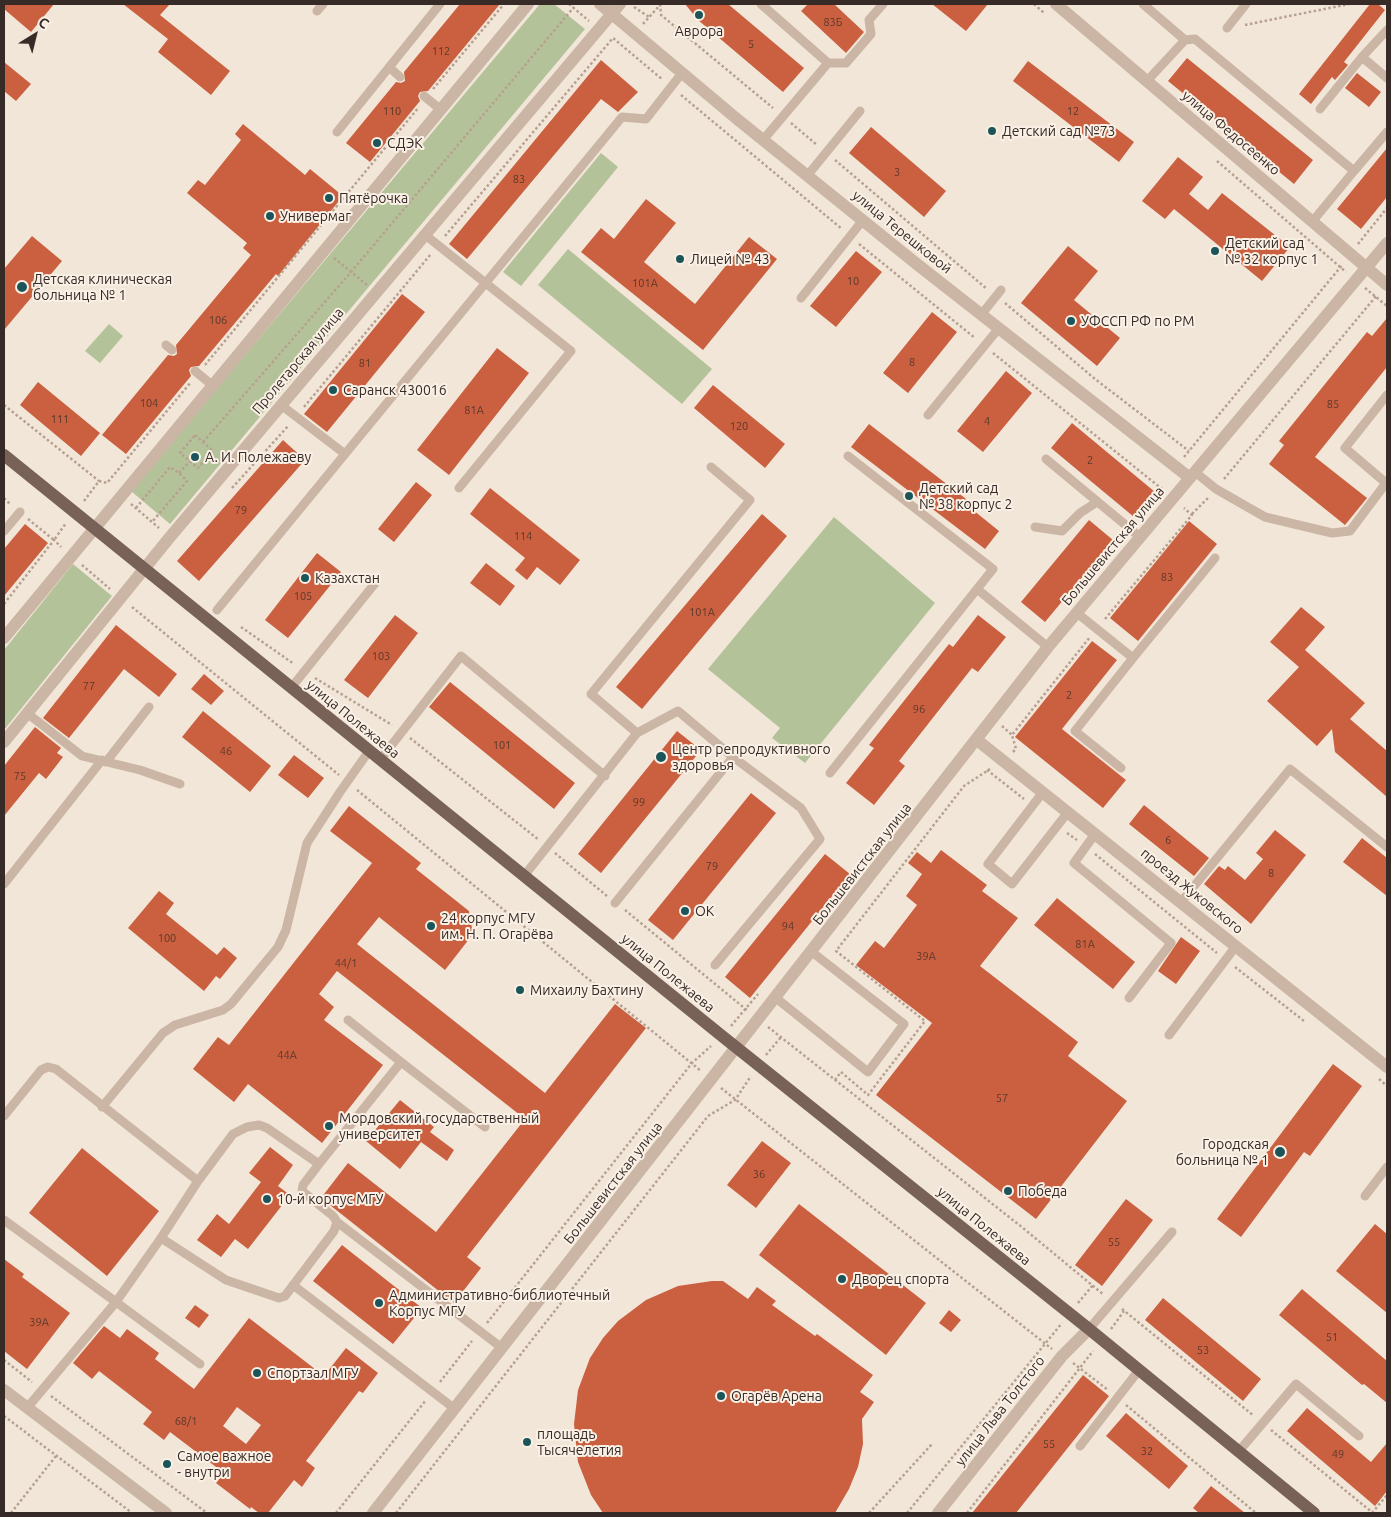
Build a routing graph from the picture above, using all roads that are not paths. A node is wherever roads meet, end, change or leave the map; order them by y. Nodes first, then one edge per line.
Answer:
1 (440, 4) edge
2 (528, 4) edge
3 (600, 4) edge
4 (620, 4) edge
5 (761, 4) edge
6 (884, 4) edge
7 (1056, 4) edge
8 (1143, 4) edge
9 (1246, 4) edge
10 (610, 13) junction
11 (1227, 28) road end
12 (1387, 30) edge
13 (1185, 40) junction
14 (1362, 57) junction
15 (828, 63) junction
16 (389, 67) junction
17 (682, 73) junction
18 (400, 77) dead end
19 (1387, 78) edge
20 (1146, 82) junction
21 (425, 97) road end
22 (1320, 109) dead end
23 (440, 110) junction
24 (860, 112) dead end
25 (336, 132) dead end
26 (1387, 132) edge
27 (763, 140) junction
28 (1354, 172) junction
29 (807, 176) junction
30 (863, 220) junction
31 (1312, 222) junction
32 (424, 234) junction
33 (1387, 243) edge
34 (1366, 267) junction
35 (485, 282) junction
36 (1387, 284) edge
37 (998, 293) road end
38 (802, 298) dead end
39 (981, 314) junction
40 (999, 328) junction
41 (197, 372) road end
42 (212, 385) junction
43 (1387, 395) edge
44 (281, 405) junction
45 (928, 415) dead end
46 (345, 454) junction
47 (4, 455) edge
48 (848, 456) dead end
49 (1046, 459) dead end
50 (711, 468) dead end
51 (1192, 475) junction
52 (459, 488) dead end
53 (1097, 502) junction
54 (20, 512) road end
55 (1035, 527) dead end
56 (93, 528) junction
57 (4, 531) edge
58 (1140, 537) junction
59 (1215, 558) dead end
60 (145, 569) junction
61 (376, 582) dead end
62 (977, 589) junction
63 (217, 610) dead end
64 (1077, 613) junction
65 (4, 638) edge
66 (1048, 647) junction
67 (1134, 658) junction
68 (291, 688) junction
69 (149, 707) dead end
70 (27, 713) junction
71 (637, 733) junction
72 (977, 740) junction
73 (4, 742) edge
74 (370, 751) junction
75 (733, 757) junction
76 (380, 760) junction
77 (104, 761) junction
78 (1121, 768) dead end
79 (830, 773) dead end
80 (605, 776) junction
81 (180, 784) dead end
82 (1043, 792) junction
83 (1068, 812) junction
84 (1095, 834) junction
85 (1387, 847) edge
86 (524, 876) junction
87 (4, 884) edge
88 (1181, 902) junction
89 (616, 903) road end
90 (1236, 946) junction
91 (812, 952) junction
92 (716, 965) dead end
93 (776, 998) junction
94 (1129, 998) dead end
95 (348, 1020) dead end
96 (1169, 1035) dead end
97 (737, 1048) junction
98 (400, 1062) junction
99 (1387, 1066) edge
100 (102, 1106) junction
101 (4, 1116) edge
102 (485, 1127) dead end
103 (319, 1164) junction
104 (1387, 1167) edge
105 (198, 1181) junction
106 (1366, 1196) dead end
107 (4, 1220) edge
108 (337, 1222) junction
109 (1172, 1232) dead end
110 (161, 1238) junction
111 (293, 1285) junction
112 (116, 1302) junction
113 (1089, 1329) junction
114 (502, 1348) junction
115 (200, 1364) dead end
116 (1139, 1370) junction
117 (4, 1390) edge
118 (27, 1408) junction
119 (455, 1409) junction
120 (1360, 1436) dead end
121 (1080, 1446) dead end
122 (1238, 1451) junction
123 (166, 1513) edge
124 (373, 1513) edge
125 (938, 1513) edge
126 (1313, 1513) edge

1 - 16 lane
2 - 23 street
3 - 10 street, улица Терешковой
4 - 10 street, Пролетарская улица
5 - 15 lane
6 - 15 lane
7 - 20 street, улица Федосеенко
8 - 13 lane
9 - 11 lane
10 - 17 street, улица Терешковой
10 - 32 street, Пролетарская улица
12 - 14 lane
13 - 20 lane
13 - 28 lane
14 - 19 lane
14 - 22 lane
15 - 27 lane
16 - 18 lane
16 - 25 lane
17 - 27 street, улица Терешковой
17 - 35 lane
20 - 31 street, улица Федосеенко
21 - 23 lane
23 - 42 street
24 - 29 lane
26 - 28 lane
27 - 29 street, улица Терешковой
28 - 31 lane
29 - 30 street, улица Терешковой
30 - 38 lane
30 - 39 street, улица Терешковой
31 - 34 street, улица Федосеенко
32 - 35 lane
32 - 44 street, Пролетарская улица
33 - 34 street, Большевистская улица
34 - 36 street, улица Федосеенко
34 - 51 street, Большевистская улица
35 - 46 lane
35 - 52 lane
37 - 39 lane
39 - 40 street, улица Терешковой
40 - 45 lane
40 - 51 street, улица Терешковой
41 - 42 lane
42 - 56 street
43 - 51 lane
44 - 46 lane
44 - 60 street, Пролетарская улица
46 - 63 lane
47 - 56 main road, улица Полежаева
48 - 62 lane
49 - 53 lane
50 - 71 lane
51 - 58 street, Большевистская улица
53 - 55 lane
53 - 58 lane
54 - 57 lane
56 - 60 main road, улица Полежаева
56 - 65 street
58 - 64 street, Большевистская улица
59 - 67 lane
60 - 68 main road, улица Полежаева
60 - 70 street, Пролетарская улица
61 - 68 lane
62 - 66 lane
62 - 79 lane
64 - 66 street, Большевистская улица
64 - 67 lane
66 - 72 street, Большевистская улица
67 - 78 lane
68 - 74 main road, улица Полежаева
69 - 77 lane
70 - 73 street, Пролетарская улица
70 - 77 lane
71 - 75 lane
71 - 80 lane
72 - 82 street, проезд Жуковского
72 - 91 street, Большевистская улица
74 - 76 main road, улица Полежаева
74 - 100 lane
75 - 89 lane
75 - 92 lane
76 - 80 lane
76 - 86 main road, улица Полежаева
77 - 81 lane
77 - 87 lane
80 - 86 lane
82 - 83 street, проезд Жуковского
82 - 83 lane
83 - 84 street, проезд Жуковского
84 - 88 street, проезд Жуковского
84 - 94 lane
85 - 88 lane
86 - 97 main road, улица Полежаева
88 - 90 street, проезд Жуковского
90 - 96 lane
90 - 99 street, проезд Жуковского
91 - 93 street, Большевистская улица
91 - 93 lane
93 - 97 street, Большевистская улица
95 - 98 lane
97 - 113 main road, улица Полежаева
97 - 114 street, Большевистская улица
98 - 102 lane
98 - 103 lane
100 - 101 lane
100 - 105 lane
103 - 105 lane
103 - 108 lane
104 - 106 lane
105 - 110 lane
107 - 112 lane
108 - 111 lane
108 - 114 lane
109 - 113 lane
110 - 111 lane
110 - 112 lane
111 - 119 lane
112 - 115 lane
112 - 118 lane
113 - 116 main road, улица Полежаева
113 - 125 street, улица Льва Толстого
114 - 119 street, Большевистская улица
116 - 121 lane
116 - 122 main road, улица Полежаева
117 - 118 street
118 - 123 street
119 - 124 street, Большевистская улица
120 - 122 lane
122 - 126 main road, улица Полежаева

